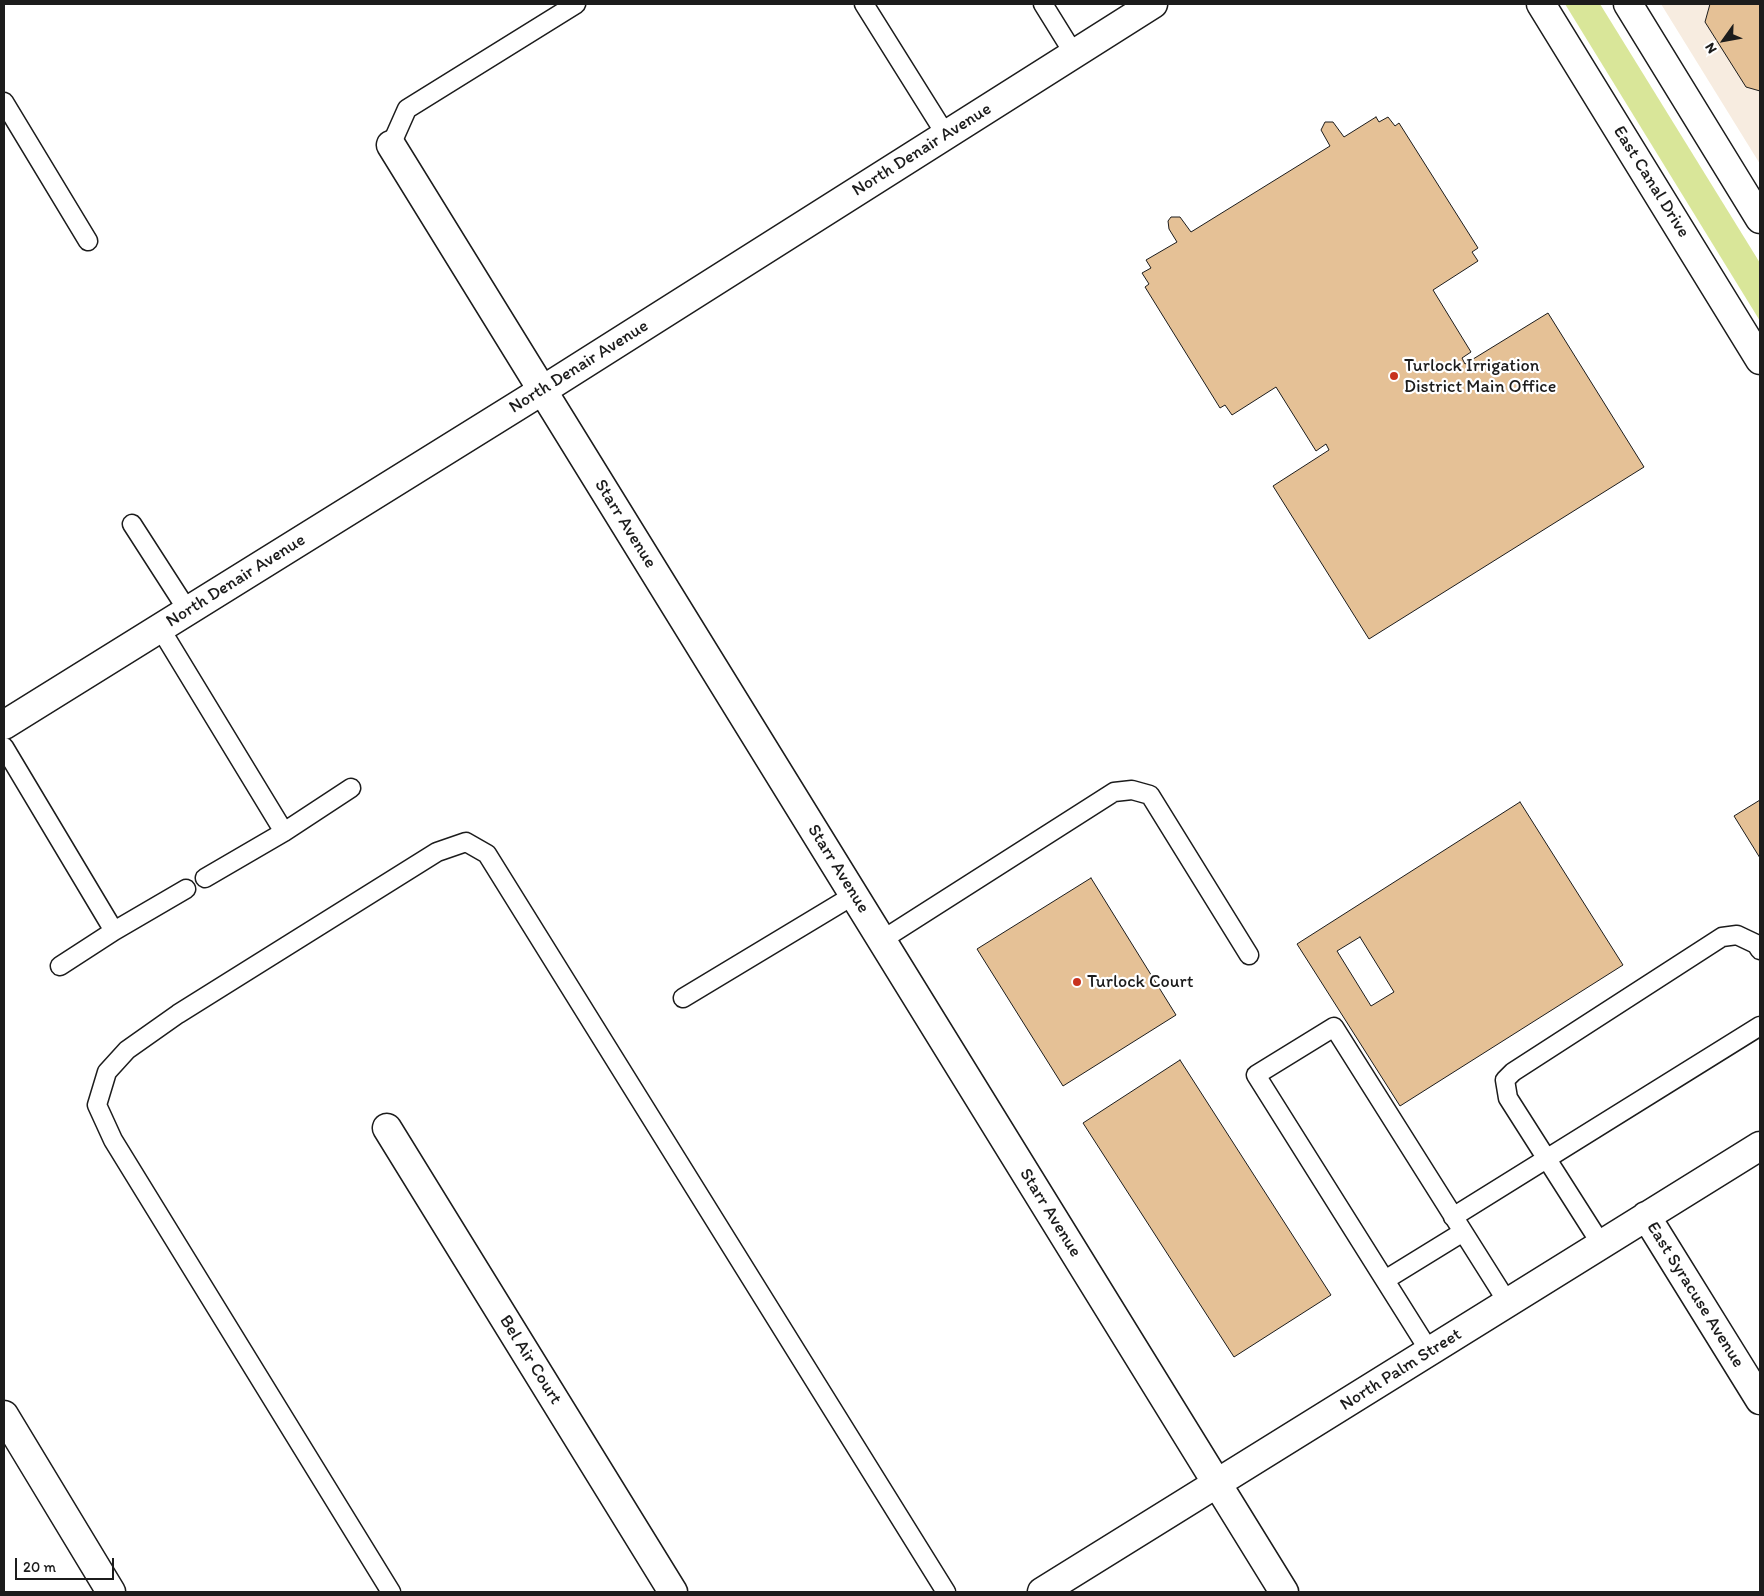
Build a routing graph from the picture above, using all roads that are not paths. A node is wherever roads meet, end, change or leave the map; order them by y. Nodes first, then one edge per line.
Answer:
1 (576, 4) edge
2 (864, 4) edge
3 (1043, 4) edge
4 (1153, 4) edge
5 (1541, 4) edge
6 (1628, 4) edge
7 (1074, 54) junction
8 (4, 102) edge
9 (946, 135) junction
10 (391, 145) joint
11 (1760, 219) edge
12 (88, 241) dead end
13 (1760, 360) edge
14 (543, 390) junction
15 (132, 524) dead end
16 (188, 611) junction
17 (160, 628) junction
18 (4, 725) edge
19 (4, 747) edge
20 (351, 788) dead end
21 (284, 832) junction
22 (206, 878) dead end
23 (186, 890) dead end
24 (854, 895) junction
25 (114, 931) junction
26 (882, 940) junction
27 (1760, 950) edge
28 (1249, 955) dead end
29 (60, 966) dead end
30 (683, 998) dead end
31 (1760, 1026) edge
32 (387, 1128) dead end
33 (1760, 1146) edge
34 (1546, 1158) junction
35 (1646, 1216) junction
36 (1458, 1225) junction
37 (1601, 1244) junction
38 (1385, 1280) junction
39 (1508, 1303) junction
40 (1430, 1352) junction
41 (1760, 1400) edge
42 (4, 1415) edge
43 (1217, 1484) junction
44 (111, 1592) edge
45 (391, 1592) edge
46 (673, 1592) edge
47 (946, 1592) edge
48 (1042, 1592) edge
49 (1284, 1592) edge

1 - 10 lane
2 - 9 lane
3 - 7 lane
4 - 7 street, North Denair Avenue
5 - 13 street, East Canal Drive
6 - 11 street
7 - 9 street, North Denair Avenue
8 - 12 lane
9 - 14 street, North Denair Avenue
10 - 14 street, Starr Avenue
14 - 16 street, North Denair Avenue
14 - 24 street, Starr Avenue
15 - 16 lane
16 - 17 street, North Denair Avenue
17 - 18 street, North Denair Avenue
17 - 21 lane
19 - 25 lane
20 - 21 lane
21 - 22 lane
23 - 25 lane
24 - 26 street, Starr Avenue
24 - 30 lane
25 - 29 lane
26 - 28 lane
26 - 43 street, Starr Avenue
27 - 34 lane
31 - 34 lane
32 - 46 street, Bel Air Court
33 - 35 street, North Palm Street
34 - 36 lane
34 - 37 lane
35 - 37 street, North Palm Street
35 - 41 street, East Syracuse Avenue
36 - 38 lane
36 - 38 lane
36 - 39 lane
37 - 39 street, North Palm Street
38 - 40 lane
39 - 40 street, North Palm Street
40 - 43 street, North Palm Street
42 - 44 street
43 - 48 street, North Palm Street
43 - 49 street, Starr Avenue
45 - 47 lane

